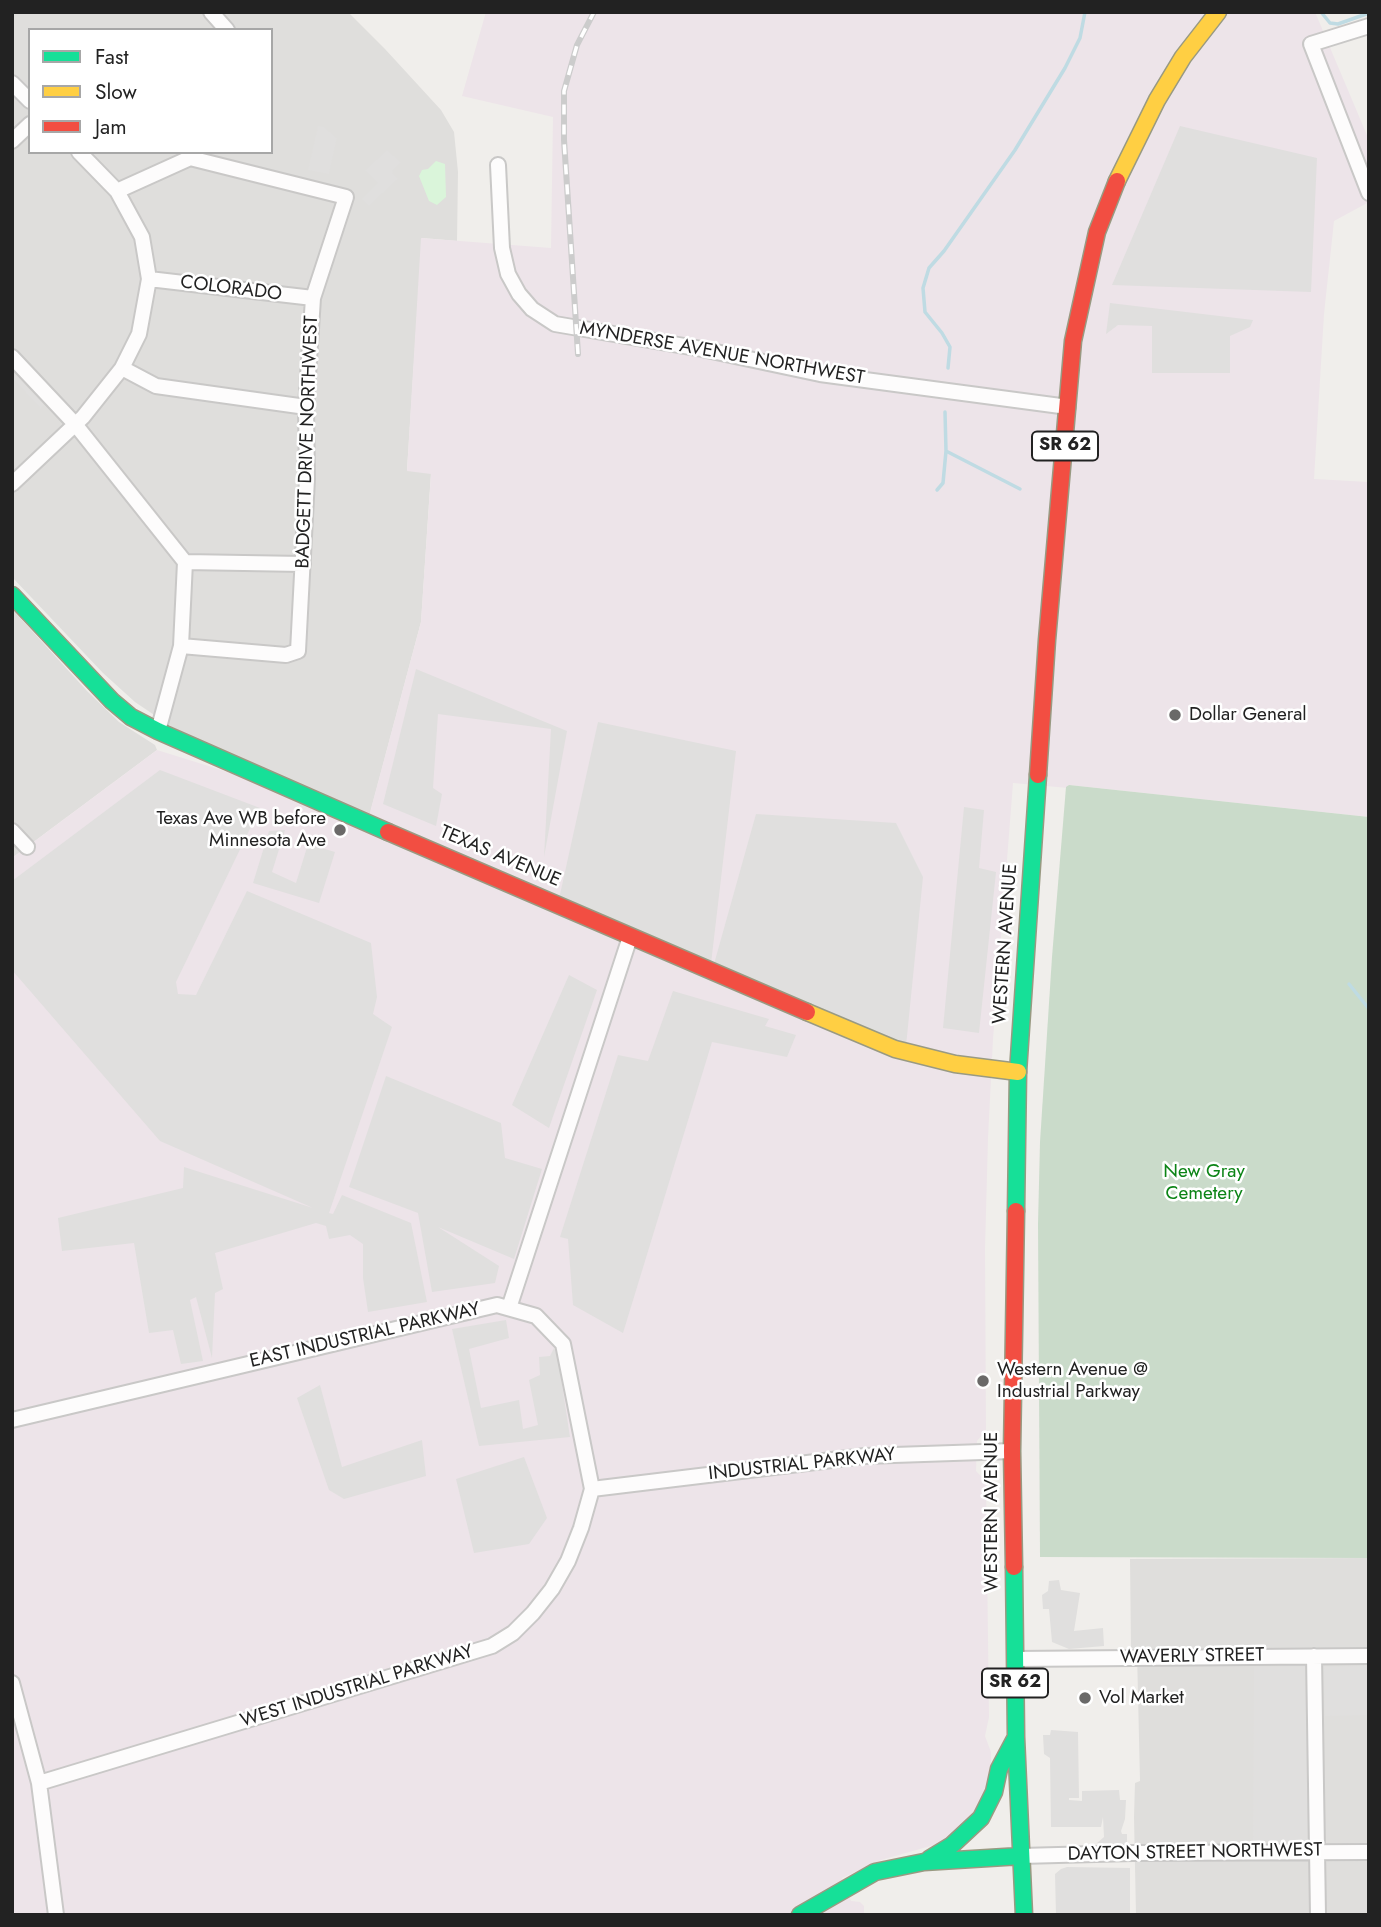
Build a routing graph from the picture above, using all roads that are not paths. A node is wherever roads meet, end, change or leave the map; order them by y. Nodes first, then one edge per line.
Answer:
1 (211, 12) edge
2 (1218, 12) edge
3 (1369, 26) edge
4 (225, 28) edge
5 (12, 83) edge
6 (28, 99) edge
7 (28, 126) edge
8 (12, 141) edge
9 (81, 154) edge
10 (498, 165) dead end
11 (117, 191) junction
12 (1369, 193) edge
13 (149, 279) junction
14 (313, 298) junction
15 (12, 357) edge
16 (122, 368) junction
17 (306, 407) junction
18 (1068, 407) junction
19 (75, 424) junction
20 (12, 484) edge
21 (185, 562) junction
22 (303, 564) junction
23 (12, 596) edge
24 (181, 646) junction
25 (158, 731) junction
26 (12, 831) edge
27 (27, 847) dead end
28 (630, 937) junction
29 (1018, 1072) junction
30 (509, 1308) junction
31 (12, 1420) edge
32 (1012, 1451) junction
33 (592, 1489) junction
34 (1314, 1656) junction
35 (1369, 1656) edge
36 (1015, 1659) junction
37 (12, 1683) edge
38 (1016, 1737) junction
39 (39, 1783) junction
40 (1317, 1851) junction
41 (1369, 1852) edge
42 (1021, 1856) junction
43 (924, 1862) junction
44 (56, 1915) edge
45 (800, 1915) edge
46 (1024, 1915) edge
47 (1318, 1915) edge

1 - 4 street
2 - 18 main road, WESTERN AVENUE / SR 62
3 - 12 street
5 - 6 street
7 - 8 street
9 - 11 street
10 - 18 street, MYNDERSE AVENUE NORTHWEST
11 - 13 street
11 - 14 street, BADGETT DRIVE NORTHWEST
13 - 14 street, COLORADO
13 - 16 street
14 - 17 street, BADGETT DRIVE NORTHWEST
15 - 19 street
16 - 17 street
16 - 19 street
17 - 22 street, BADGETT DRIVE NORTHWEST
18 - 29 main road, WESTERN AVENUE / SR 62
19 - 20 street
19 - 21 street
21 - 22 street
21 - 24 street
22 - 24 street, BADGETT DRIVE NORTHWEST
23 - 25 main road, TEXAS AVENUE
24 - 25 street
25 - 28 main road, TEXAS AVENUE
26 - 27 street
28 - 29 main road, TEXAS AVENUE
28 - 30 street
29 - 32 main road, WESTERN AVENUE / SR 62
30 - 31 street, EAST INDUSTRIAL PARKWAY
30 - 33 street, EAST INDUSTRIAL PARKWAY
32 - 33 street, INDUSTRIAL PARKWAY
32 - 36 main road, WESTERN AVENUE / SR 62
33 - 39 street, WEST INDUSTRIAL PARKWAY
34 - 35 street, WAVERLY STREET
34 - 36 street, WAVERLY STREET
34 - 40 street
36 - 38 main road, WESTERN AVENUE / SR 62
37 - 39 street
38 - 42 main road, WESTERN AVENUE / SR 62
38 - 43 main road
39 - 44 street
40 - 41 street, DAYTON STREET NORTHWEST
40 - 42 street, DAYTON STREET NORTHWEST
40 - 47 street
42 - 43 main road
42 - 46 main road, WESTERN AVENUE / SR 62
43 - 45 main road

